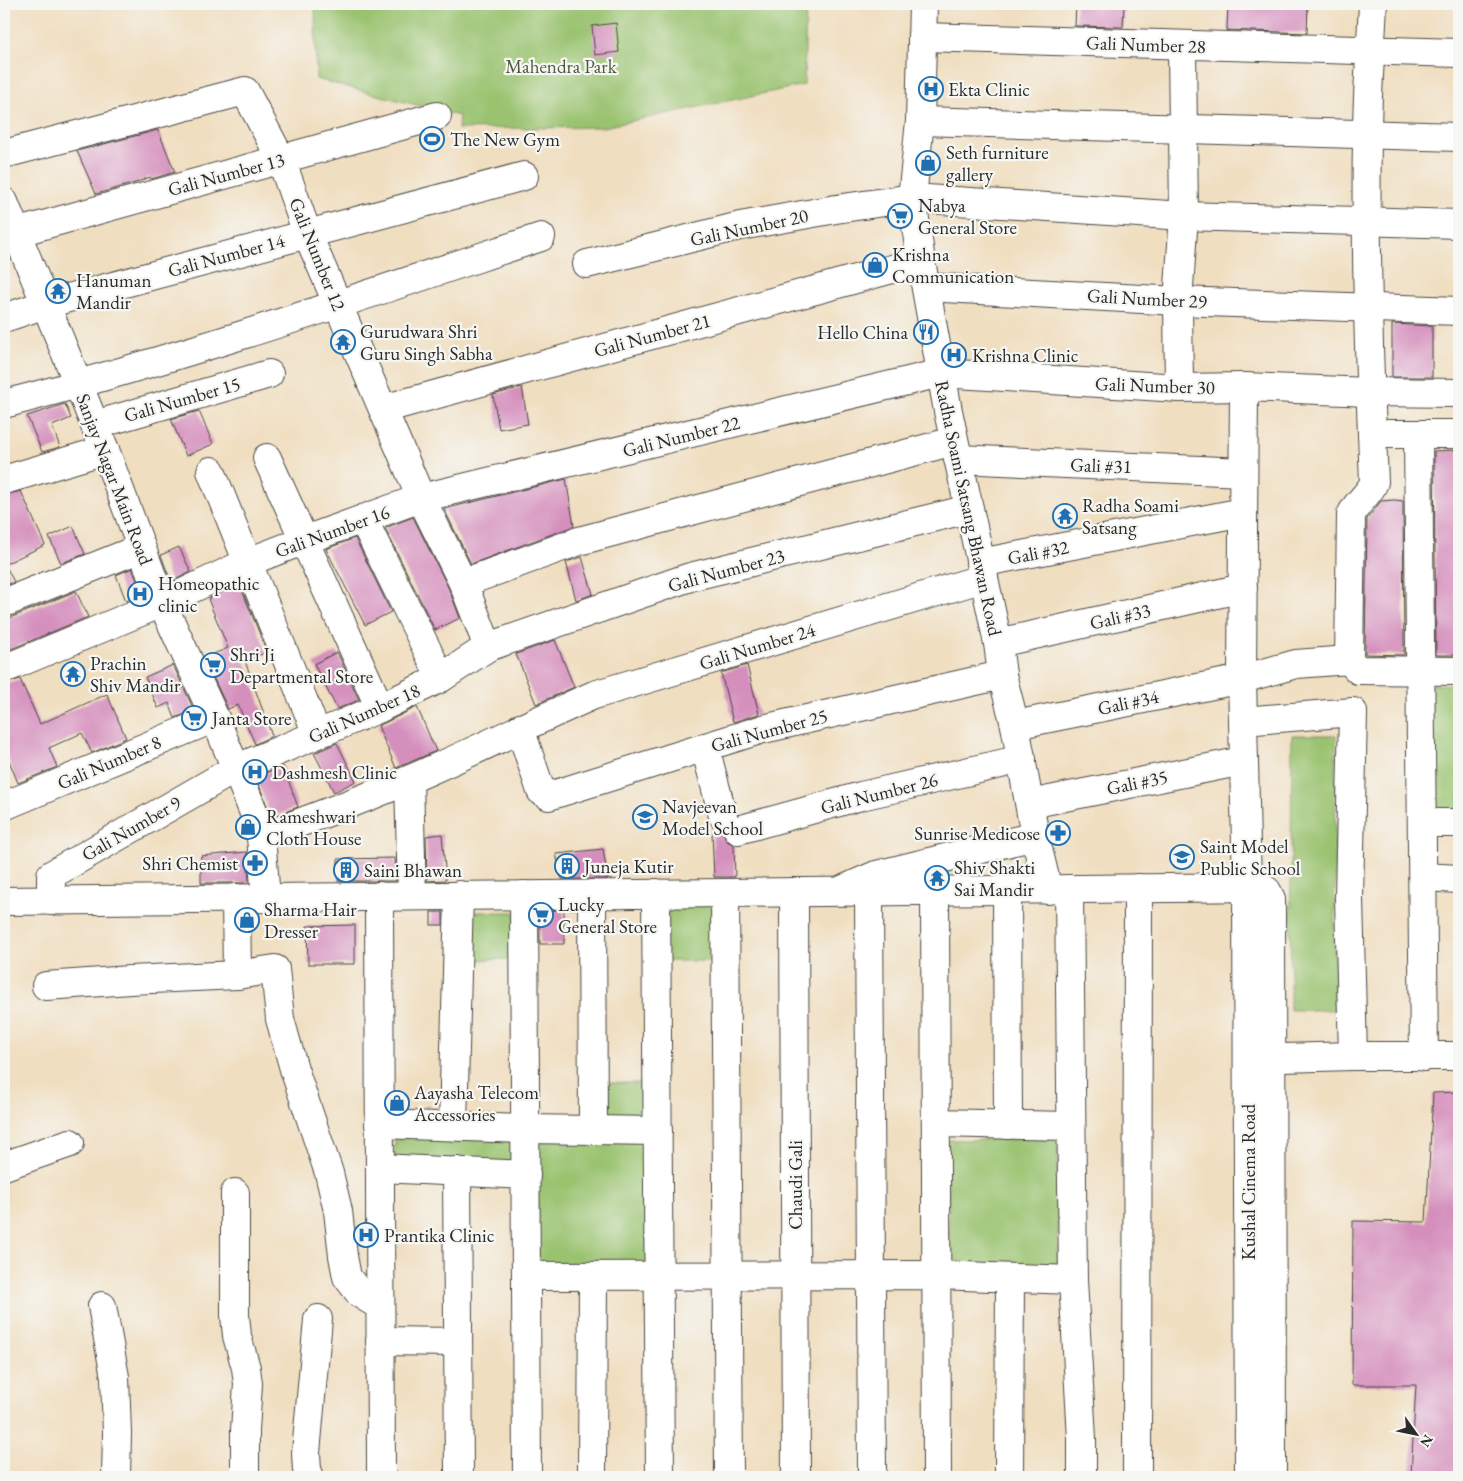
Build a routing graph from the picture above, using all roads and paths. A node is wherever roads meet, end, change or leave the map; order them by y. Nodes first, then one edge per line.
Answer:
1 (923, 4) edge
2 (1373, 4) edge
3 (922, 38) junction
4 (1182, 46) junction
5 (1370, 52) junction
6 (1459, 53) edge
7 (437, 116) dead end
8 (920, 121) junction
9 (1183, 130) junction
10 (1366, 134) junction
11 (1459, 137) edge
12 (4, 154) edge
13 (281, 159) junction
14 (524, 176) dead end
15 (912, 198) junction
16 (4, 202) edge
17 (1184, 216) junction
18 (1367, 222) junction
19 (1459, 224) edge
20 (307, 233) junction
21 (10, 234) edge
22 (541, 237) dead end
23 (921, 261) junction
24 (586, 264) dead end
25 (926, 287) junction
26 (1178, 301) junction
27 (46, 304) junction
28 (338, 305) junction
29 (1368, 306) junction
30 (1459, 311) edge
31 (4, 318) edge
32 (941, 373) junction
33 (269, 374) dead end
34 (78, 385) junction
35 (1244, 387) junction
36 (1179, 388) junction
37 (1369, 392) junction
38 (1459, 392) edge
39 (4, 404) edge
40 (383, 408) junction
41 (95, 425) junction
42 (1372, 434) junction
43 (1418, 434) junction
44 (1459, 434) edge
45 (105, 450) junction
46 (956, 450) junction
47 (267, 458) dead end
48 (211, 471) dead end
49 (1244, 472) junction
50 (4, 480) edge
51 (421, 498) junction
52 (969, 509) junction
53 (1243, 512) junction
54 (363, 519) junction
55 (305, 540) junction
56 (141, 548) junction
57 (248, 562) junction
58 (982, 571) junction
59 (463, 583) junction
60 (1243, 588) junction
61 (4, 603) edge
62 (162, 603) junction
63 (998, 644) junction
64 (488, 647) junction
65 (1349, 660) junction
66 (4, 669) edge
67 (1420, 670) junction
68 (1459, 671) edge
69 (1002, 675) junction
70 (441, 678) junction
71 (1242, 678) junction
72 (380, 708) junction
73 (215, 718) junction
74 (1243, 721) junction
75 (526, 725) junction
76 (1015, 725) junction
77 (317, 734) junction
78 (705, 747) junction
79 (1022, 759) junction
80 (1244, 761) junction
81 (235, 769) junction
82 (409, 780) junction
83 (1030, 804) junction
84 (4, 806) edge
85 (1422, 823) junction
86 (1459, 823) edge
87 (1035, 836) junction
88 (262, 837) junction
89 (1423, 877) junction
90 (1459, 879) edge
91 (1138, 888) junction
92 (1007, 889) junction
93 (1058, 889) junction
94 (1257, 889) junction
95 (935, 890) junction
96 (838, 891) junction
97 (869, 891) junction
98 (794, 892) junction
99 (656, 893) junction
100 (725, 893) junction
101 (592, 894) junction
102 (459, 895) junction
103 (524, 895) junction
104 (379, 896) junction
105 (412, 896) junction
106 (236, 898) junction
107 (266, 898) junction
108 (4, 901) edge
109 (51, 901) junction
110 (237, 975) junction
111 (46, 986) dead end
112 (1353, 1056) junction
113 (1459, 1056) edge
114 (1424, 1057) junction
115 (1259, 1059) junction
116 (936, 1123) junction
117 (380, 1124) junction
118 (1008, 1125) junction
119 (453, 1126) junction
120 (1071, 1126) junction
121 (526, 1129) junction
122 (593, 1130) junction
123 (658, 1131) junction
124 (70, 1143) dead end
125 (4, 1166) edge
126 (380, 1168) junction
127 (457, 1172) junction
128 (526, 1175) junction
129 (235, 1193) dead end
130 (659, 1275) junction
131 (728, 1275) junction
132 (796, 1275) junction
133 (871, 1275) junction
134 (937, 1275) junction
135 (526, 1276) junction
136 (593, 1276) junction
137 (1010, 1278) junction
138 (1073, 1280) junction
139 (102, 1306) dead end
140 (380, 1306) junction
141 (318, 1319) dead end
142 (380, 1341) junction
143 (458, 1342) junction
144 (116, 1477) edge
145 (245, 1477) edge
146 (310, 1477) edge
147 (381, 1477) edge
148 (459, 1477) edge
149 (526, 1477) edge
150 (592, 1477) edge
151 (660, 1477) edge
152 (729, 1477) edge
153 (796, 1477) edge
154 (872, 1477) edge
155 (937, 1477) edge
156 (1009, 1477) edge
157 (1082, 1477) edge
158 (1137, 1477) edge
159 (1249, 1477) edge
160 (1272, 1477) edge

1 - 3 street, Radha Soami Satsang Bhawan Road
2 - 5 street
3 - 4 street, Gali Number 28
3 - 8 street, Radha Soami Satsang Bhawan Road
4 - 5 street, Gali Number 28
4 - 9 street
5 - 6 street, Gali Number 28
5 - 10 street
7 - 13 street, Gali Number 13
8 - 9 street
8 - 15 street, Radha Soami Satsang Bhawan Road
9 - 10 street
9 - 17 street
10 - 11 street
10 - 18 street
12 - 13 street, Gali Number 12
13 - 20 street, Gali Number 12
13 - 21 street, Gali Number 13
14 - 20 street, Gali Number 14
15 - 17 street
15 - 23 street, Radha Soami Satsang Bhawan Road
15 - 24 street, Gali Number 20
16 - 21 street, Sanjay Nagar Main Road
17 - 18 street
17 - 26 street
18 - 19 street
18 - 29 street
20 - 27 street, Gali Number 14
20 - 28 street, Gali Number 12
21 - 27 street, Sanjay Nagar Main Road
22 - 28 street
23 - 25 street, Radha Soami Satsang Bhawan Road
23 - 40 street, Gali Number 21
25 - 26 street, Gali Number 29
25 - 32 street, Radha Soami Satsang Bhawan Road
26 - 29 street, Gali Number 29
26 - 36 street
27 - 31 street, Gali Number 14
27 - 34 street, Sanjay Nagar Main Road
28 - 34 street
28 - 40 street, Gali Number 12
29 - 30 street, Gali Number 29
29 - 37 street
32 - 36 street, Gali Number 30
32 - 46 street, Radha Soami Satsang Bhawan Road
32 - 51 street, Gali Number 22
33 - 41 street, Gali Number 15
34 - 39 street
34 - 41 street, Sanjay Nagar Main Road
35 - 36 street, Gali Number 30
35 - 37 street, Gali Number 30
35 - 49 street, Kushal Cinema Road
37 - 38 street, Gali Number 30
37 - 42 street
40 - 51 street, Gali Number 12
41 - 45 street, Sanjay Nagar Main Road
42 - 43 street
42 - 65 street
43 - 44 street
43 - 67 street
45 - 50 street
45 - 56 street, Sanjay Nagar Main Road
46 - 49 street, Gali #31
46 - 52 street, Radha Soami Satsang Bhawan Road
46 - 59 street, Gali #31
47 - 55 street
48 - 57 street
49 - 53 street, Kushal Cinema Road
51 - 54 street, Gali Number 16
51 - 59 street, Gali Number 12
52 - 58 street, Radha Soami Satsang Bhawan Road
52 - 64 street, Gali Number 23
53 - 58 street, Gali #32
53 - 60 street, Kushal Cinema Road
54 - 55 street, Gali Number 16
54 - 70 street
55 - 57 street, Gali Number 16
55 - 72 street
56 - 61 street
56 - 62 street, Sanjay Nagar Main Road
57 - 62 street, Gali Number 16
57 - 77 street
58 - 63 street, Radha Soami Satsang Bhawan Road
58 - 75 street, Gali Number 24
59 - 64 street, Gali Number 12
60 - 63 street, Gali #33
60 - 71 street, Kushal Cinema Road
62 - 66 street, Gali Number 16
62 - 73 street, Sanjay Nagar Main Road
63 - 69 street, Radha Soami Satsang Bhawan Road
64 - 70 street, Gali Number 18
65 - 67 street
65 - 71 street, Gali #34
67 - 68 street
67 - 85 street
69 - 76 street, Radha Soami Satsang Bhawan Road
69 - 78 street, Gali Number 25
70 - 72 street, Gali Number 18
71 - 74 street, Kushal Cinema Road
71 - 76 street, Gali #34
72 - 77 street, Gali Number 18
73 - 81 street, Sanjay Nagar Main Road
73 - 84 street, Gali Number 8
74 - 80 street, Kushal Cinema Road
74 - 112 street
75 - 78 street, Gali Number 25
75 - 82 street, Gali Number 24
76 - 79 street, Radha Soami Satsang Bhawan Road
77 - 81 street, Gali Number 18
78 - 79 street, Gali Number 26
79 - 83 street, Radha Soami Satsang Bhawan Road
80 - 83 street, Gali #35
80 - 94 street, Kushal Cinema Road
81 - 88 street, Sanjay Nagar Main Road
81 - 109 street, Gali Number 9
82 - 88 street, Gali Number 24
82 - 105 street
83 - 87 street, Radha Soami Satsang Bhawan Road
85 - 86 street
85 - 89 street
87 - 93 street, Radha Soami Satsang Bhawan Road
87 - 96 street
88 - 107 street, Sanjay Nagar Main Road
89 - 90 street
89 - 114 street
91 - 93 street
91 - 94 street
91 - 158 street
92 - 93 street
92 - 95 street
92 - 118 street
93 - 120 street, Radha Soami Satsang Bhawan Road
94 - 115 street, Kushal Cinema Road
95 - 97 street
95 - 116 street
96 - 97 street
96 - 98 street
97 - 133 street
98 - 100 street
98 - 132 street, Chaudi Gali
99 - 100 street
99 - 101 street
99 - 123 street
100 - 131 street
101 - 103 street
101 - 122 street
102 - 103 street
102 - 105 street
102 - 119 street
103 - 121 street
104 - 105 street
104 - 107 street
104 - 117 street
106 - 107 street
106 - 109 street
106 - 110 street
108 - 109 street
110 - 111 street
110 - 140 street
112 - 114 street
112 - 115 street
113 - 114 street
115 - 159 street, Kushal Cinema Road
115 - 160 street, Kushal Cinema Road
116 - 118 street
116 - 134 street
117 - 119 street
117 - 126 street
118 - 120 street
119 - 121 street
120 - 138 street, Radha Soami Satsang Bhawan Road
121 - 122 street
121 - 128 street
122 - 123 street
123 - 130 street
124 - 125 street
126 - 127 street
126 - 140 street
127 - 128 street
127 - 143 street
128 - 135 street
129 - 145 street
130 - 131 street
130 - 136 street
130 - 151 street
131 - 132 street
131 - 152 street
132 - 133 street
132 - 153 street, Chaudi Gali
133 - 134 street
133 - 154 street
134 - 137 street
134 - 155 street
135 - 136 street
135 - 149 street
136 - 150 street
137 - 138 street
137 - 156 street
138 - 157 street, Radha Soami Satsang Bhawan Road
139 - 144 street
140 - 142 street
141 - 146 street
142 - 143 street
142 - 147 street
143 - 148 street

